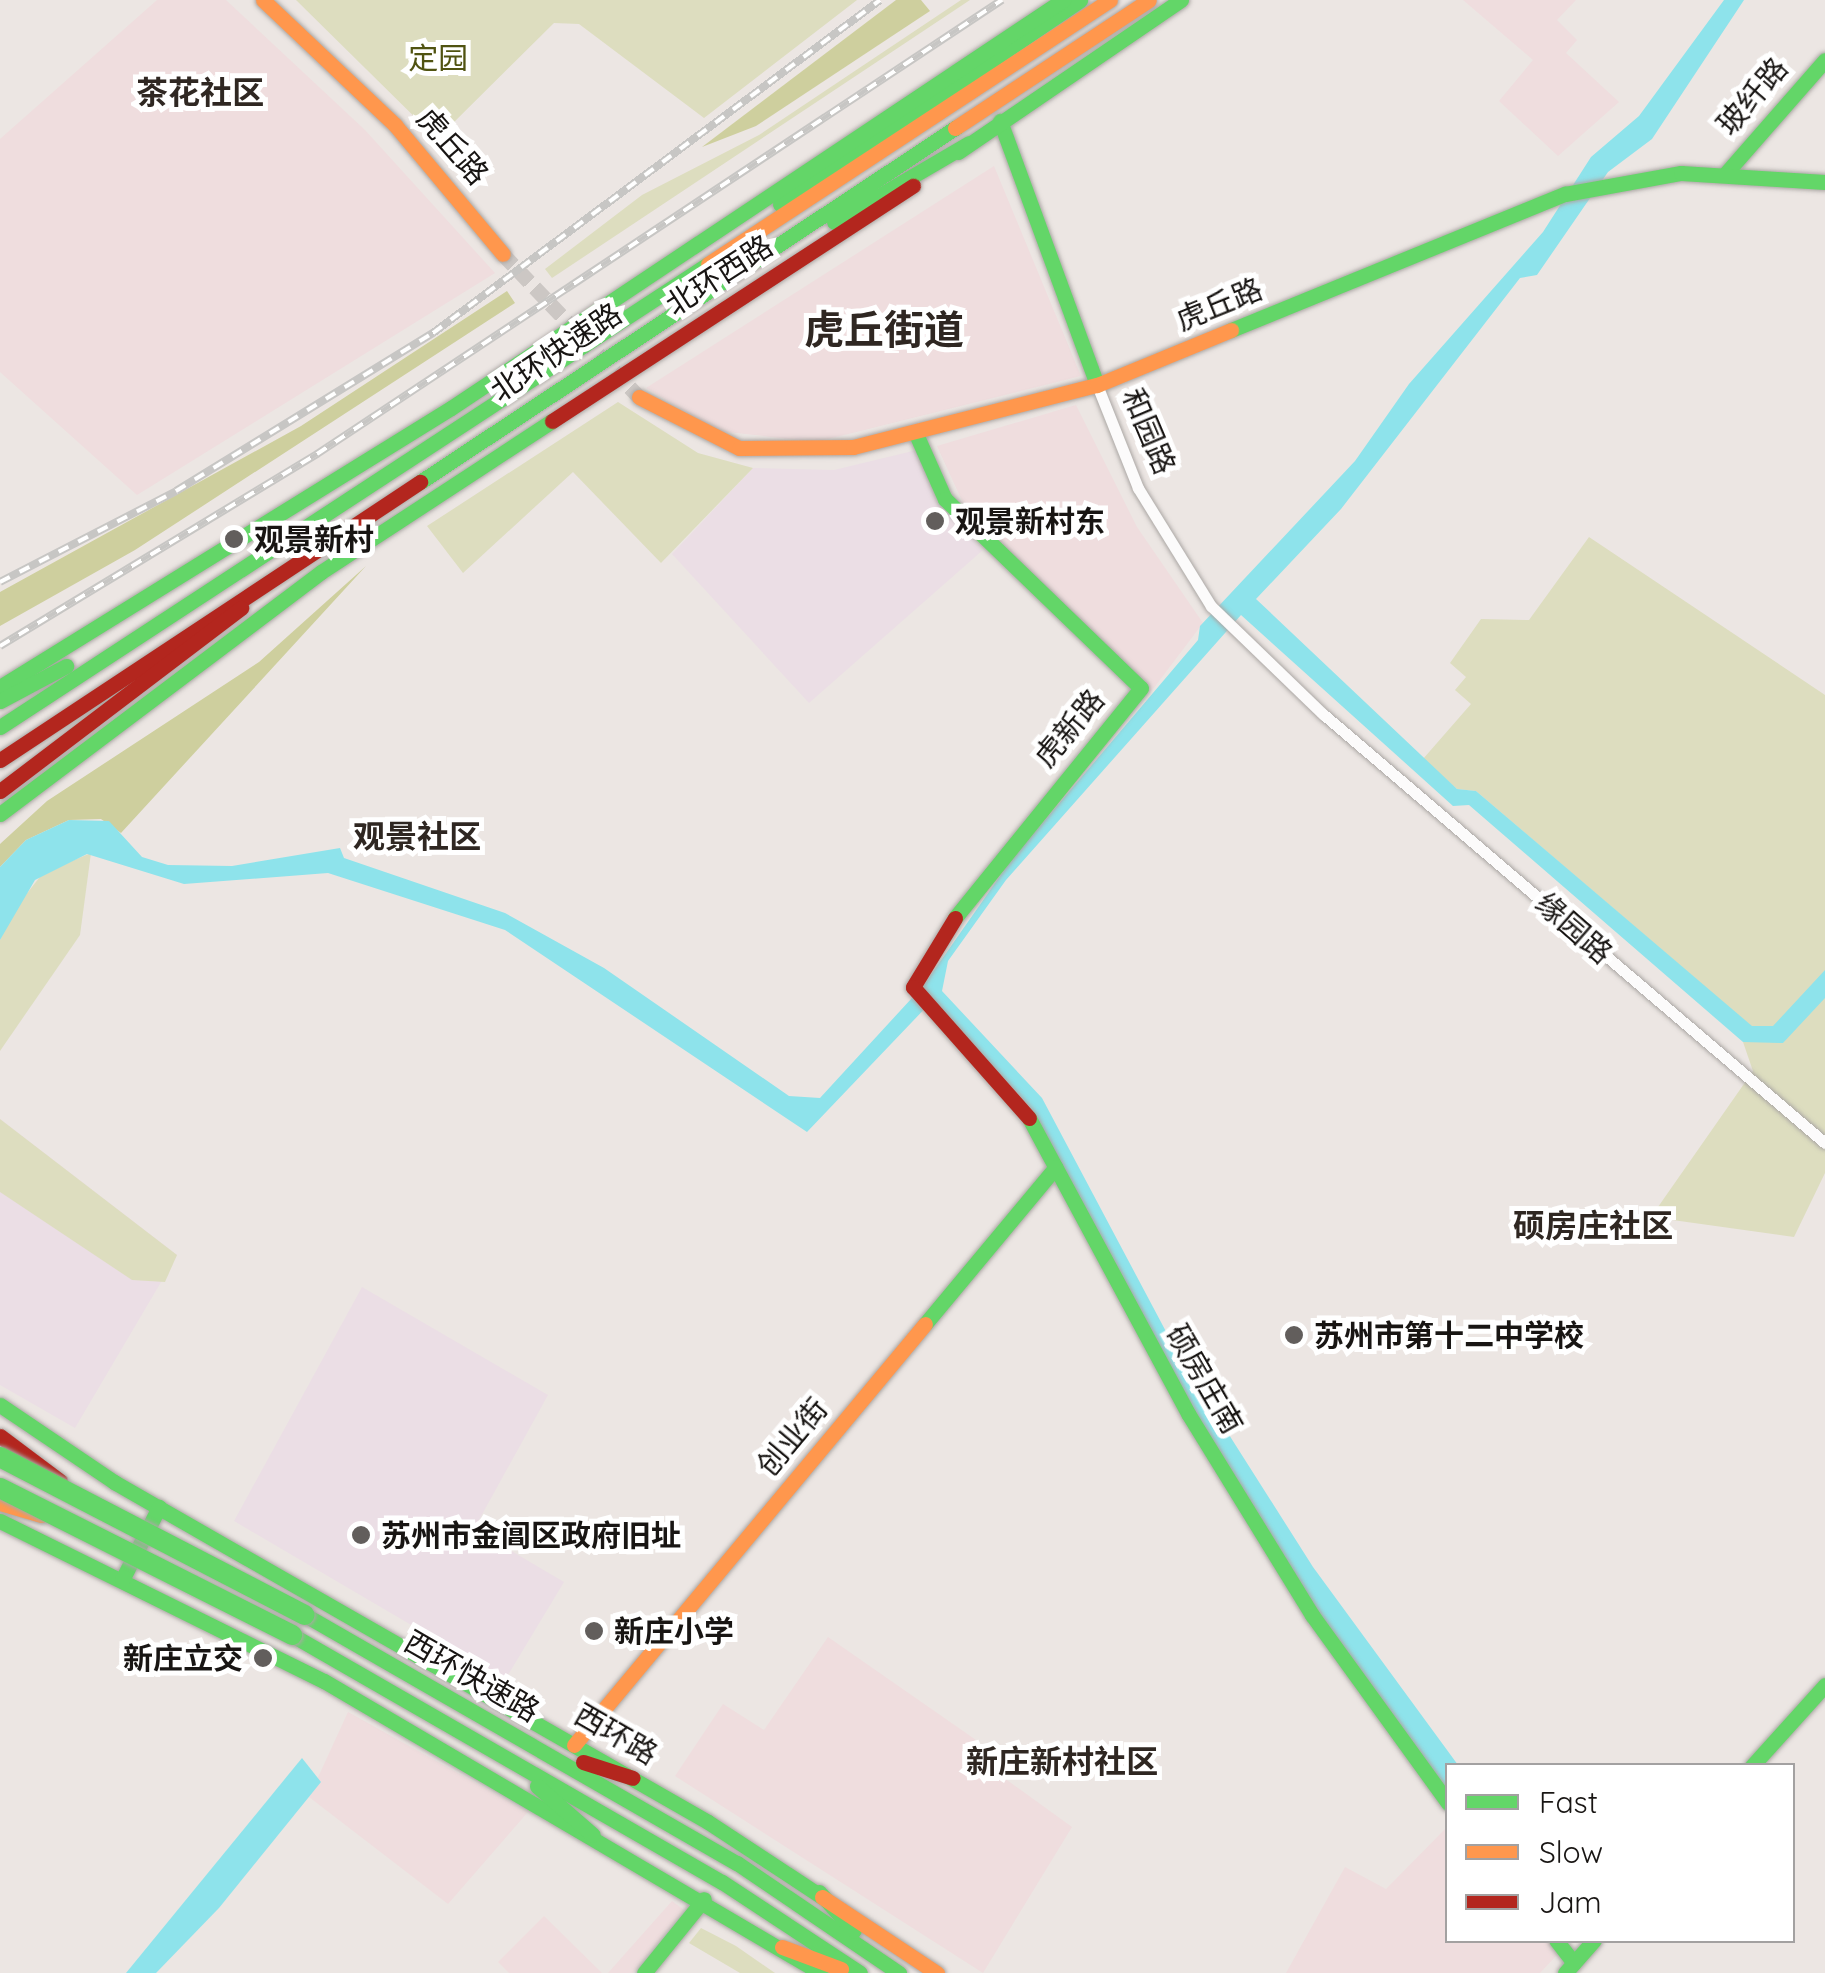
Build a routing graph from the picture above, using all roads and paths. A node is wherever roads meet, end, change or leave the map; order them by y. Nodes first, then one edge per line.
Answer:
1 (264, 0) edge
2 (1063, 0) edge
3 (1080, 0) edge
4 (1110, 0) edge
5 (1149, 0) edge
6 (1181, 0) edge
7 (1825, 60) edge
8 (1000, 122) junction
9 (969, 143) junction
10 (1726, 173) junction
11 (1825, 182) edge
12 (724, 253) junction
13 (503, 254) tunnel mouth
14 (645, 328) junction
15 (1097, 385) junction
16 (639, 398) tunnel mouth
17 (916, 434) junction
18 (304, 556) junction
19 (157, 619) junction
20 (0, 687) edge
21 (0, 701) edge
22 (1323, 714) joint
23 (0, 727) edge
24 (0, 760) edge
25 (0, 791) edge
26 (0, 814) edge
27 (920, 995) joint
28 (1825, 1143) edge
29 (1056, 1168) junction
30 (0, 1405) edge
31 (0, 1436) edge
32 (0, 1457) edge
33 (0, 1488) edge
34 (0, 1500) edge
35 (86, 1500) junction
36 (159, 1508) junction
37 (0, 1521) edge
38 (70, 1523) junction
39 (122, 1580) junction
40 (1825, 1685) edge
41 (574, 1745) junction
42 (540, 1748) junction
43 (502, 1755) junction
44 (1755, 1763) edge
45 (633, 1778) junction
46 (1445, 1799) edge
47 (593, 1836) junction
48 (820, 1892) junction
49 (704, 1899) junction
50 (1557, 1943) edge
51 (1591, 1943) edge
52 (782, 1947) junction
53 (878, 1958) junction
54 (1569, 1968) edge
55 (644, 1973) edge
56 (822, 1973) edge
57 (852, 1973) edge
58 (860, 1973) edge
59 (899, 1973) edge
60 (936, 1973) edge

1 - 13 main road, 虎丘路
2 - 20 main road, 北环西路
3 - 12 main road
4 - 12 main road, 北环快速路
5 - 14 main road, 北环快速路
6 - 8 main road, 北环西路
7 - 10 main road, 玻纤路
8 - 9 main road, 北环西路
8 - 15 main road, 和园路
9 - 14 main road
9 - 26 main road, 北环西路
10 - 11 main road, 虎丘路
10 - 15 main road, 虎丘路
12 - 19 main road, 北环快速路
14 - 18 main road, 北环快速路
15 - 17 main road, 虎丘路
15 - 22 street, 和园路
16 - 17 main road, 虎丘路
17 - 27 main road, 虎新路
18 - 24 main road, 北环快速路
18 - 25 main road
19 - 21 main road
19 - 23 main road, 北环快速路
22 - 28 street, 缘园路
27 - 29 main road, 硕房庄南
29 - 41 main road, 创业街
29 - 46 main road, 硕房庄南
30 - 36 main road, 西环路
31 - 35 main road, bridge
32 - 35 main road, 西环快速路, bridge
33 - 38 main road, 西环快速路, bridge
34 - 38 main road, bridge
35 - 42 main road, 西环快速路, bridge
36 - 39 main road
36 - 41 main road, 西环路
37 - 39 main road
38 - 43 main road, 西环快速路, bridge
39 - 47 main road
40 - 44 main road
41 - 45 main road, 西环路
42 - 45 main road
42 - 53 main road, 西环快速路
43 - 47 main road
43 - 58 main road, 西环快速路
45 - 48 main road, 西环路
47 - 49 main road
48 - 53 main road
48 - 60 main road, 西环路
49 - 52 main road
49 - 55 main road
50 - 54 main road
51 - 54 main road
52 - 56 main road
52 - 57 main road
53 - 59 main road, 西环快速路

